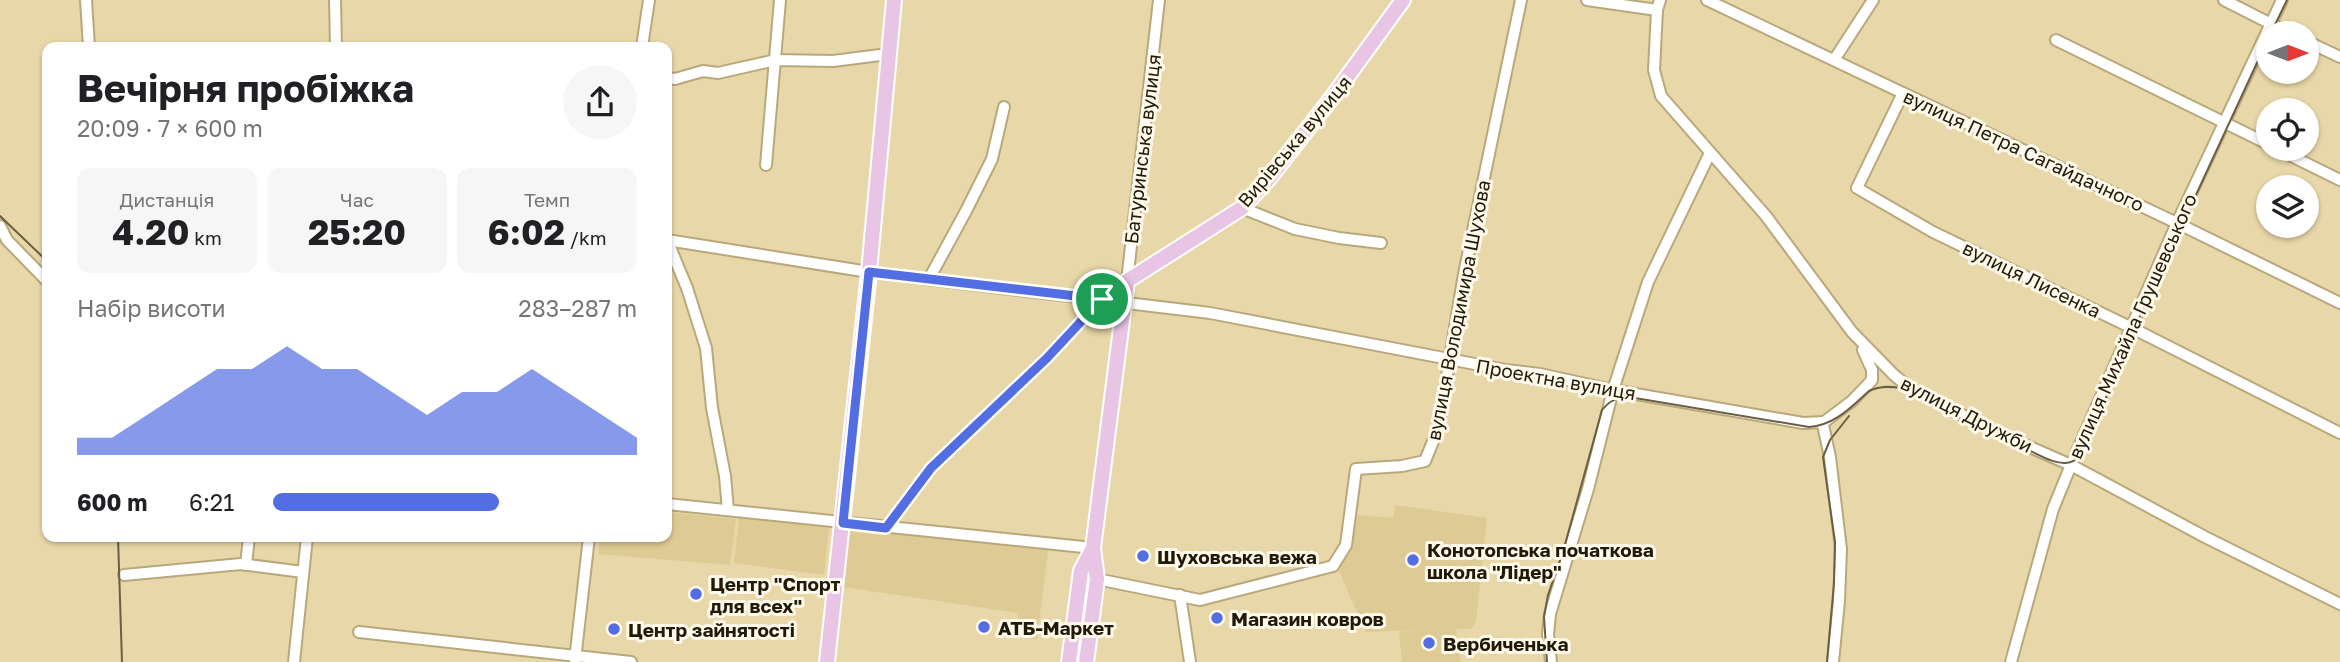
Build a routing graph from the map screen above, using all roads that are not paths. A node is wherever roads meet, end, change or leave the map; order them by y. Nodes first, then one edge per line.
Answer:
1 (86, 0) edge
2 (335, 0) edge
3 (649, 0) edge
4 (780, 0) edge
5 (894, 0) edge
6 (1159, 0) edge
7 (1403, 0) edge
8 (1521, 0) edge
9 (1587, 0) edge
10 (1707, 0) edge
11 (1874, 0) edge
12 (2224, 0) edge
13 (2282, 0) edge
14 (1658, 5) edge
15 (2264, 21) edge
16 (2272, 21) edge
17 (2056, 40) dead end
18 (89, 42) edge
19 (336, 42) edge
20 (643, 42) edge
21 (2319, 47) edge
22 (2256, 53) edge
23 (888, 54) junction
24 (2340, 57) edge
25 (776, 60) junction
26 (1833, 60) junction
27 (672, 79) edge
28 (1903, 93) junction
29 (1004, 107) dead end
30 (2223, 121) junction
31 (2256, 138) edge
32 (1710, 153) junction
33 (2301, 161) edge
34 (766, 165) dead end
35 (2340, 180) edge
36 (1241, 208) junction
37 (2177, 223) junction
38 (0, 226) edge
39 (672, 241) edge
40 (1381, 243) dead end
41 (672, 252) edge
42 (869, 272) junction
43 (42, 276) edge
44 (929, 279) junction
45 (1127, 281) junction
46 (1102, 299) junction
47 (1124, 303) junction
48 (2340, 303) edge
49 (2130, 327) junction
50 (1852, 332) junction
51 (1449, 360) junction
52 (1894, 375) junction
53 (1872, 380) junction
54 (1613, 390) junction
55 (1824, 422) junction
56 (2340, 433) edge
57 (2071, 464) junction
58 (672, 504) edge
59 (727, 510) junction
60 (843, 523) junction
61 (886, 528) junction
62 (248, 542) edge
63 (306, 542) edge
64 (588, 542) edge
65 (1093, 548) junction
66 (246, 565) junction
67 (303, 572) junction
68 (124, 575) dead end
69 (1097, 579) junction
70 (1180, 595) junction
71 (2340, 604) edge
72 (359, 632) dead end
73 (575, 659) edge
74 (294, 662) edge
75 (631, 662) edge
76 (827, 662) edge
77 (1069, 662) edge
78 (1086, 662) edge
79 (1190, 662) edge
80 (1551, 662) edge
81 (1833, 662) edge
82 (2011, 662) edge

1 - 18 street
2 - 19 street
3 - 20 street
4 - 25 street
5 - 23 main road
6 - 45 street, Батуринська вулиця
7 - 36 main road, Вирівська вулиця
8 - 51 street, вулиця Володимира Шухова
9 - 14 street
10 - 26 street, вулиця Петра Сагайдачного
11 - 26 street
12 - 15 street
13 - 16 street, вулиця Михайла Грушевського
14 - 32 street, вулиця Дружби
17 - 30 street
21 - 24 street
22 - 30 street, вулиця Михайла Грушевського
23 - 25 street
23 - 42 main road
25 - 27 street
25 - 34 street
26 - 28 street, вулиця Петра Сагайдачного
28 - 37 street, вулиця Петра Сагайдачного
28 - 49 street, вулиця Лисенка
29 - 44 street
30 - 31 street
30 - 37 street, вулиця Михайла Грушевського
32 - 50 street, вулиця Дружби
32 - 54 street
33 - 35 street
36 - 40 street
36 - 45 main road, Вирівська вулиця
37 - 48 street, вулиця Петра Сагайдачного
37 - 49 street, вулиця Михайла Грушевського
38 - 43 street
39 - 42 street, Проектна вулиця
41 - 59 street
42 - 44 street, Проектна вулиця
42 - 60 main road
44 - 46 street, Проектна вулиця
45 - 47 main road, Батуринська вулиця
46 - 47 street, Проектна вулиця
46 - 61 street
47 - 51 street, Проектна вулиця
47 - 65 main road, Батуринська вулиця
49 - 56 street, вулиця Лисенка
49 - 57 street, вулиця Михайла Грушевського
50 - 52 street, вулиця Дружби
50 - 53 street
51 - 54 street, Проектна вулиця
51 - 70 street, вулиця Володимира Шухова
52 - 53 street
52 - 57 street, вулиця Дружби
53 - 55 street
54 - 55 street, Проектна вулиця
54 - 80 street
55 - 81 street
57 - 71 street, вулиця Дружби
57 - 82 street, вулиця Михайла Грушевського
58 - 59 street
59 - 60 street
60 - 61 street
60 - 76 main road
61 - 65 street
62 - 66 street
63 - 67 street
64 - 73 street
65 - 69 main road
65 - 77 main road
66 - 67 street
66 - 68 street
67 - 74 street
69 - 70 street, вулиця Володимира Шухова
69 - 78 main road
70 - 79 street
72 - 73 street
73 - 75 street

